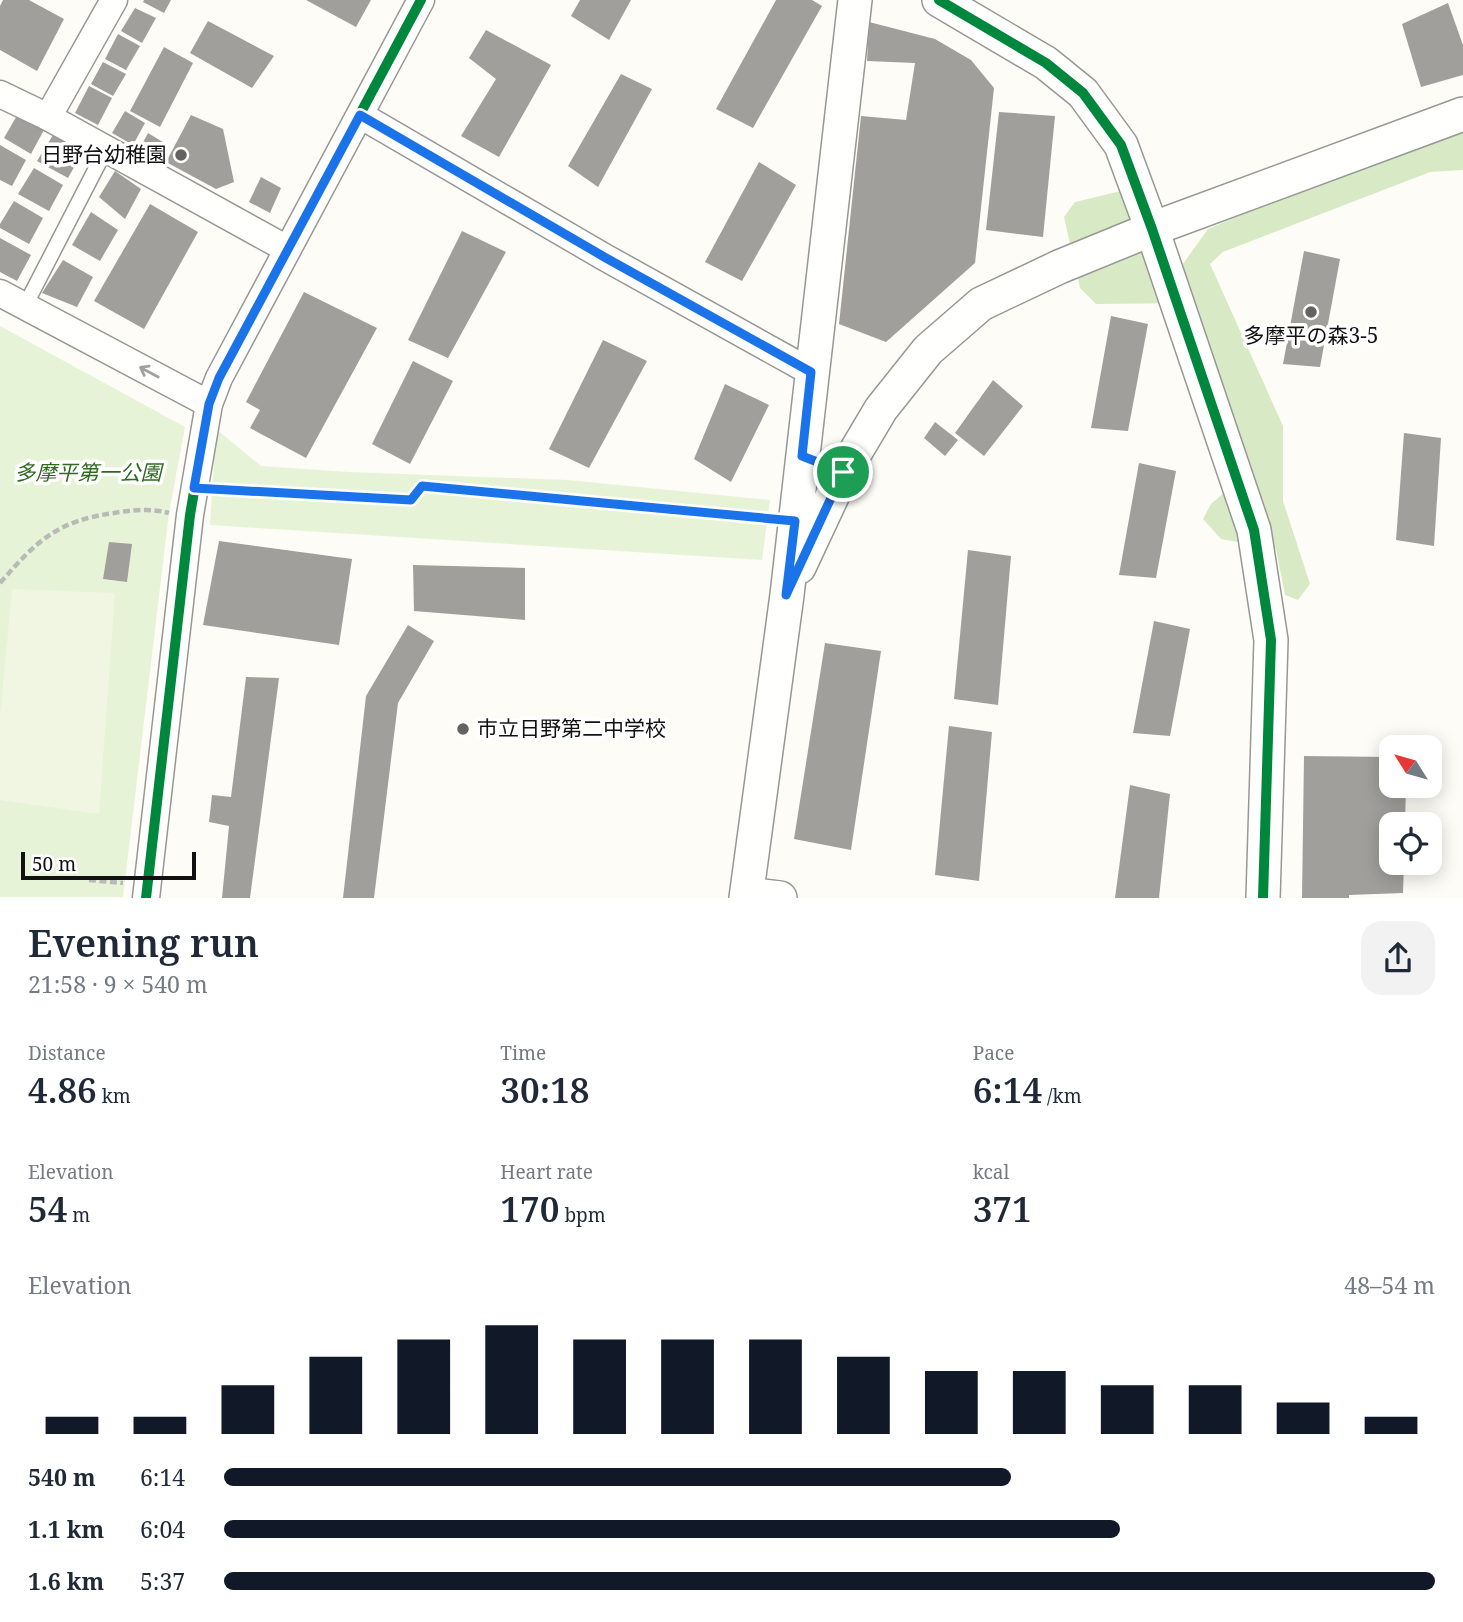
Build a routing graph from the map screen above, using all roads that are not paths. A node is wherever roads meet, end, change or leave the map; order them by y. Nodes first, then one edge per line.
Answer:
1 (114, 0) edge
2 (421, 0) edge
3 (855, 0) edge
4 (939, 0) edge
5 (1, 98) edge
6 (1463, 114) edge
7 (360, 115) junction
8 (48, 117) junction
9 (106, 149) junction
10 (1152, 229) junction
11 (287, 249) junction
12 (0, 293) edge
13 (25, 306) junction
14 (811, 372) junction
15 (209, 404) junction
16 (802, 456) junction
17 (843, 472) junction
18 (786, 595) junction
19 (147, 891) edge
20 (747, 896) edge
21 (780, 898) edge
22 (1263, 898) edge

1 - 8 street
2 - 7 street
3 - 14 street
4 - 10 street
5 - 8 street
6 - 10 street
7 - 11 street
7 - 14 street
8 - 9 street
9 - 11 street
9 - 13 lane
10 - 17 street
10 - 22 street
11 - 15 street
12 - 13 street
15 -> 13 street
14 - 16 street
15 - 19 street
16 - 17 street
16 - 18 street
17 - 18 street
18 - 20 street
20 - 21 street

